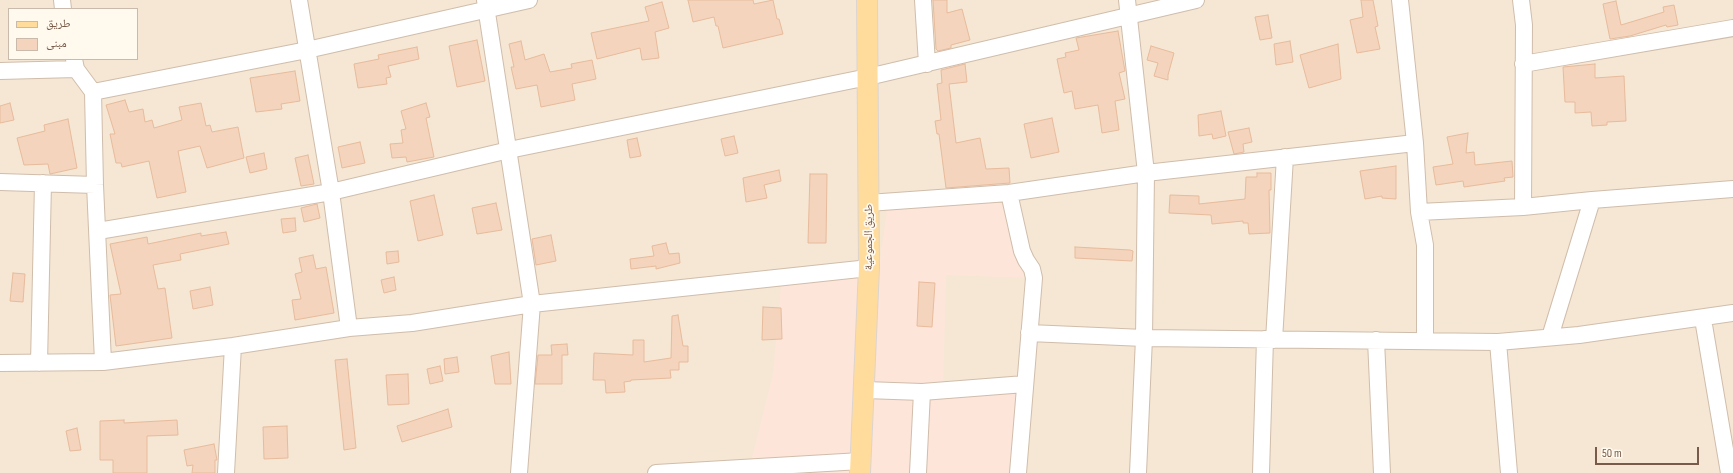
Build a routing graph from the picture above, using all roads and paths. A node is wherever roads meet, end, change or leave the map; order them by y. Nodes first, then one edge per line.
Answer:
1 (298, 0) edge
2 (529, 0) edge
3 (867, 0) edge
4 (923, 0) edge
5 (1196, 0) edge
6 (1400, 0) edge
7 (1521, 0) edge
8 (486, 5) edge
9 (1129, 8) edge
10 (1733, 28) edge
11 (307, 50) junction
12 (75, 64) edge
13 (927, 64) junction
14 (1523, 64) junction
15 (0, 71) edge
16 (868, 77) junction
17 (93, 92) junction
18 (1415, 143) junction
19 (510, 150) junction
20 (1285, 157) junction
21 (1146, 173) junction
22 (0, 182) edge
23 (43, 183) junction
24 (94, 185) junction
25 (1733, 189) edge
26 (331, 192) junction
27 (1009, 193) junction
28 (1592, 200) junction
29 (868, 203) junction
30 (1523, 207) junction
31 (1419, 212) junction
32 (98, 231) junction
33 (869, 268) junction
34 (532, 304) junction
35 (1733, 313) edge
36 (1704, 319) junction
37 (348, 328) junction
38 (1029, 333) junction
39 (1550, 337) junction
40 (1144, 338) junction
41 (1269, 340) junction
42 (1376, 340) junction
43 (1425, 340) junction
44 (1498, 342) junction
45 (232, 346) junction
46 (103, 362) junction
47 (0, 363) edge
48 (39, 363) junction
49 (1025, 384) junction
50 (865, 390) junction
51 (922, 392) junction
52 (861, 467) edge
53 (226, 473) edge
54 (519, 473) edge
55 (656, 473) edge
56 (918, 473) edge
57 (1018, 473) edge
58 (1138, 473) edge
59 (1261, 473) edge
60 (1382, 473) edge
61 (1508, 473) edge
62 (1729, 473) edge

1 - 11 street
2 - 8 street
3 - 16 main road, طريق الجموعية
4 - 13 street
5 - 9 street
6 - 18 street
7 - 14 street
8 - 11 street
8 - 19 street
9 - 13 street
9 - 21 street
10 - 14 street
11 - 17 street
11 - 26 street
12 - 15 street
12 - 17 street
13 - 16 street
14 - 30 street
16 - 19 street
16 - 29 main road, طريق الجموعية
17 - 24 street
18 - 20 street
18 - 31 street
19 - 26 street
19 - 34 street
20 - 21 street
20 - 41 street
21 - 27 street
21 - 40 street
22 - 23 street
23 - 24 street
23 - 48 street
24 - 32 street
25 - 28 street
26 - 32 street
26 - 37 street
27 - 29 street
27 - 38 street
28 - 30 street
28 - 39 street
29 - 33 main road, طريق الجموعية
30 - 31 street
31 - 43 street
32 - 46 street
33 - 34 street
33 - 50 main road, طريق الجموعية
34 - 37 street
34 - 54 street
35 - 36 street
36 - 39 street
36 - 62 street
37 - 45 street
38 - 40 street
38 - 49 street
39 - 44 street
40 - 41 street
40 - 58 street
41 - 42 street
41 - 59 street
42 - 43 street
42 - 60 street
43 - 44 street
44 - 61 street
45 - 46 street
45 - 53 street
46 - 48 street
47 - 48 street
49 - 51 street
49 - 57 street
50 - 51 street
50 - 52 main road, طريق الجموعية
51 - 56 street
52 - 55 street

